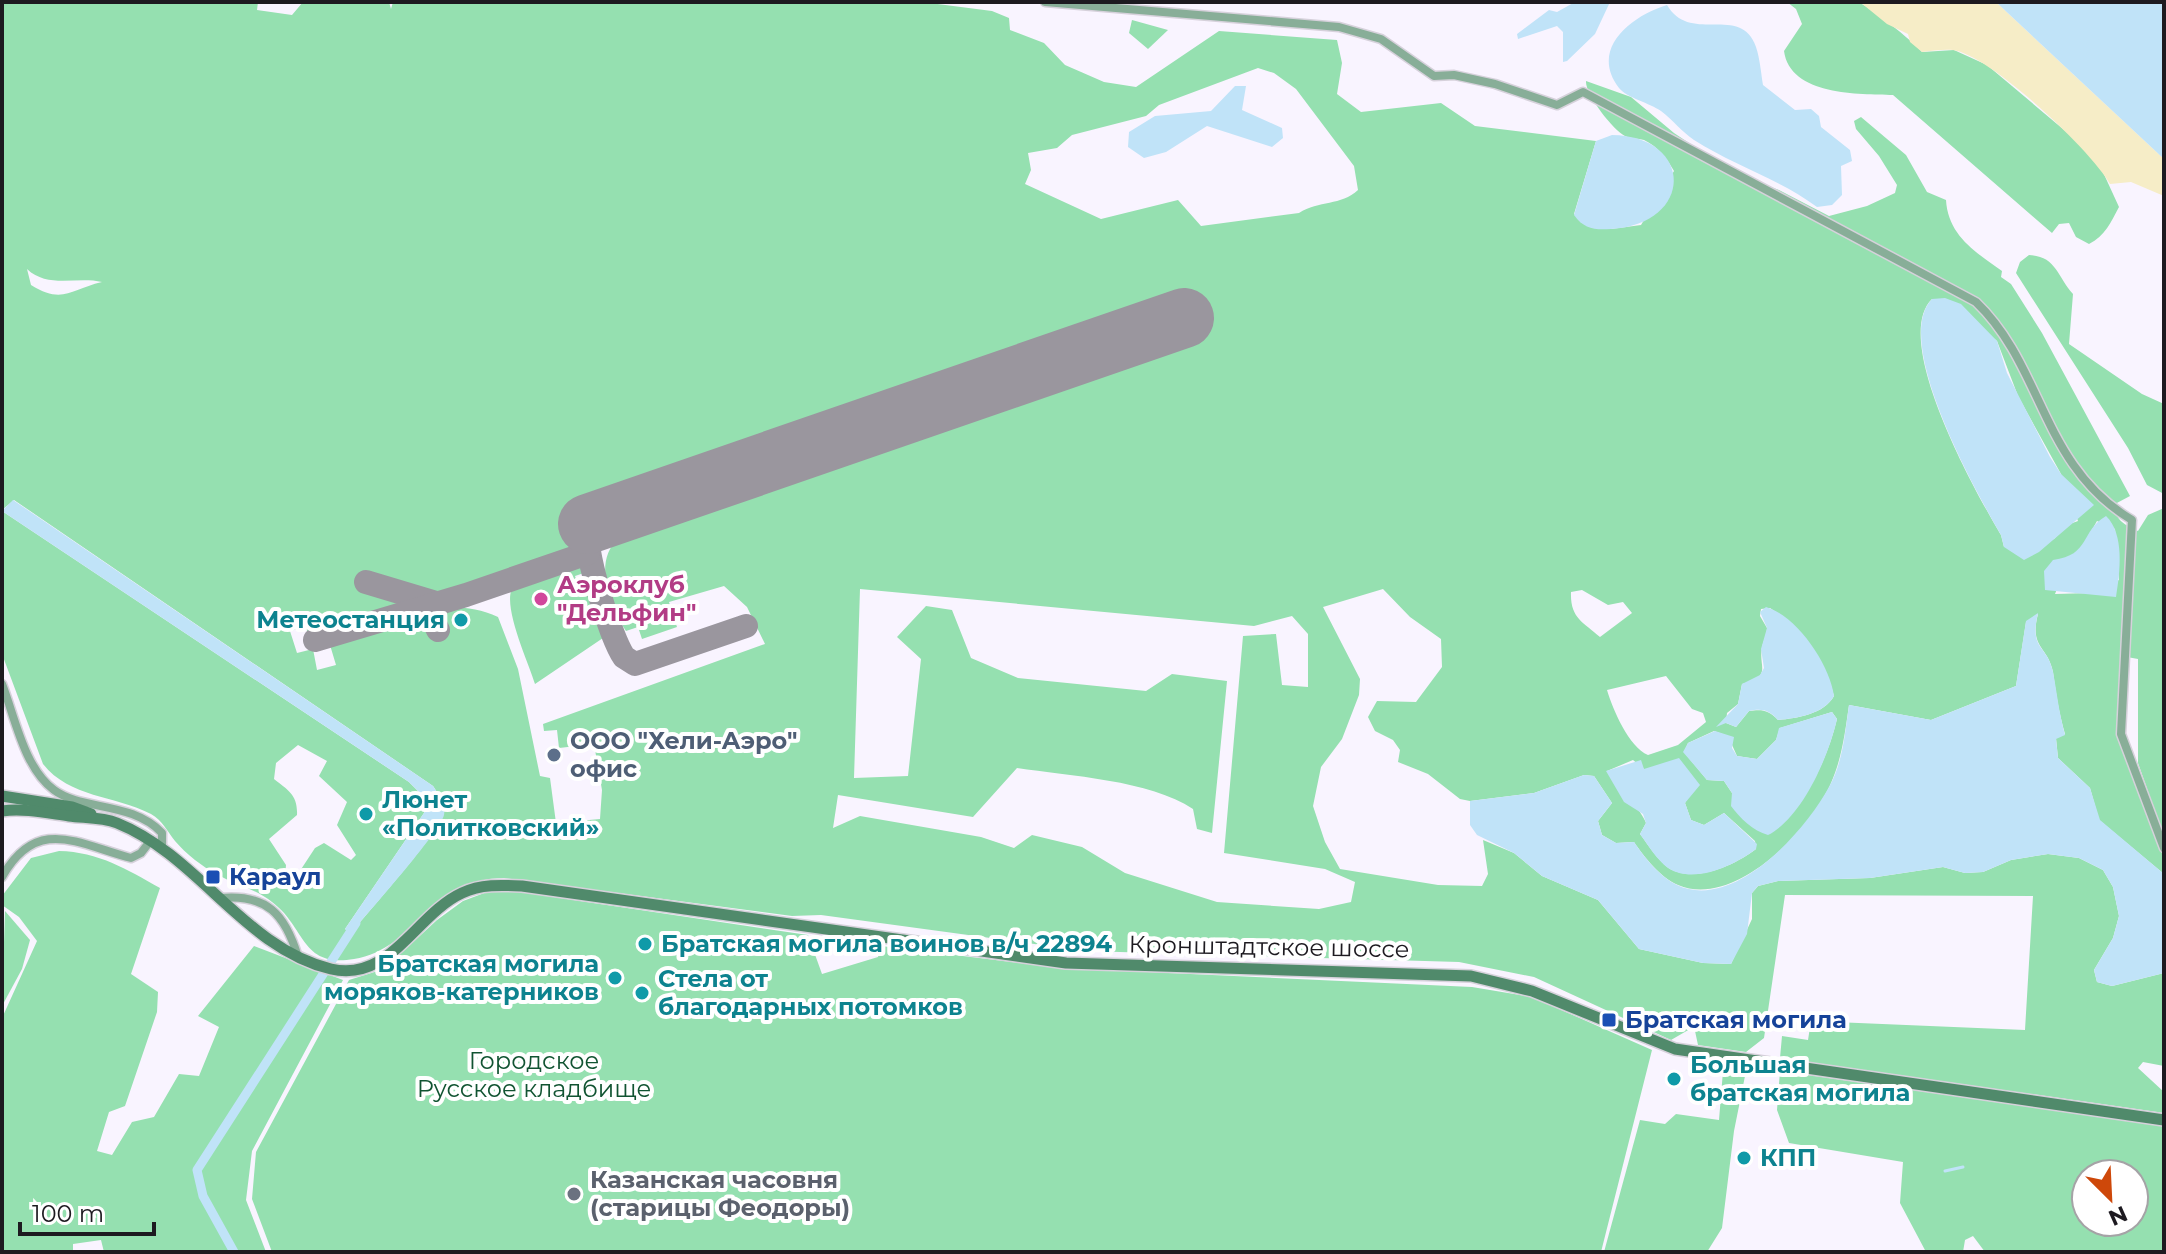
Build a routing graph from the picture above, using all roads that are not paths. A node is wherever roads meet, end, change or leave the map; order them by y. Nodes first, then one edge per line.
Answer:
1 (1045, 2) edge
2 (2, 684) edge
3 (5, 803) edge
4 (156, 844) junction
5 (2164, 848) edge
6 (2, 877) edge
7 (221, 898) junction
8 (298, 957) junction
9 (2164, 1120) edge

1 - 5 street
2 - 4 street
3 - 4 street, Кронштадтское шоссе
4 - 6 street
4 - 7 street, Кронштадтское шоссе
7 - 8 street, Кронштадтское шоссе
7 - 8 street
8 - 9 street, Кронштадтское шоссе

